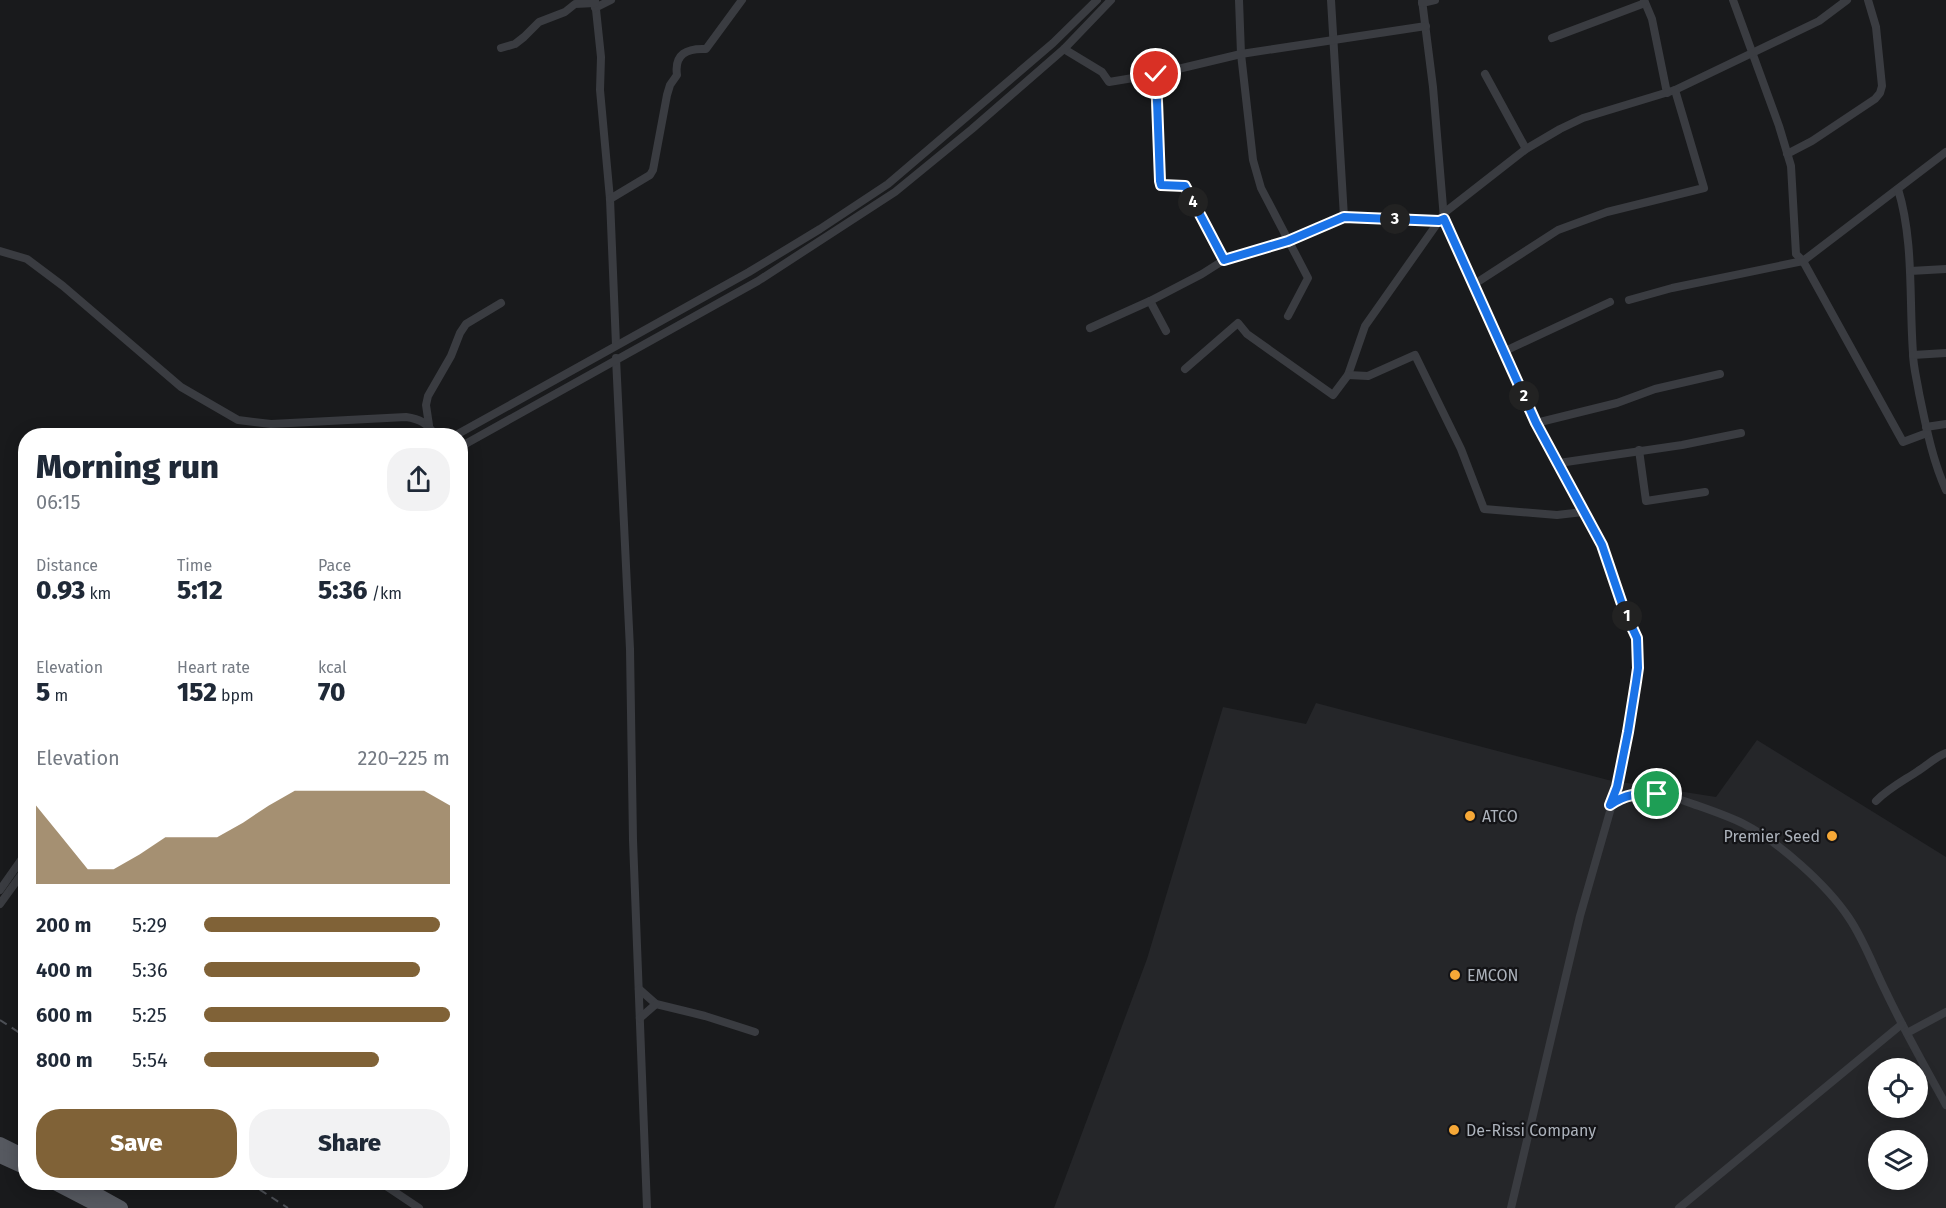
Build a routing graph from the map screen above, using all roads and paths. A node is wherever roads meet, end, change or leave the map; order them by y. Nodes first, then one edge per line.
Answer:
1 (611, 0) edge
2 (742, 0) edge
3 (1097, 0) edge
4 (1111, 0) edge
5 (1239, 0) edge
6 (1331, 0) edge
7 (1435, 0) edge
8 (1733, 0) edge
9 (1847, 0) edge
10 (1868, 0) edge
11 (1422, 1) edge
12 (1644, 2) edge
13 (595, 4) edge
14 (1426, 26) junction
15 (1552, 38) dead end
16 (1332, 41) junction
17 (501, 48) dead end
18 (1064, 48) junction
19 (1241, 54) junction
20 (1753, 54) junction
21 (1156, 74) junction
22 (1485, 74) dead end
23 (1671, 92) junction
24 (1526, 149) junction
25 (1946, 152) edge
26 (1787, 154) junction
27 (1898, 189) junction
28 (610, 199) junction
29 (1344, 217) junction
30 (1442, 218) junction
31 (1288, 241) junction
32 (0, 251) edge
33 (1224, 260) junction
34 (1803, 261) junction
35 (1946, 270) edge
36 (1910, 271) junction
37 (1473, 285) junction
38 (1629, 300) dead end
39 (1150, 301) junction
40 (1610, 302) dead end
41 (501, 303) dead end
42 (1288, 316) dead end
43 (1090, 328) dead end
44 (1166, 331) dead end
45 (616, 345) junction
46 (1505, 351) junction
47 (1946, 353) edge
48 (1913, 355) junction
49 (616, 358) junction
50 (1185, 369) dead end
51 (1720, 374) dead end
52 (1348, 375) junction
53 (480, 421) junction
54 (1536, 423) junction
55 (1946, 424) edge
56 (429, 425) junction
57 (431, 428) edge
58 (468, 428) edge
59 (1926, 430) junction
60 (485, 433) junction
61 (1741, 433) dead end
62 (468, 443) edge
63 (1639, 450) junction
64 (1559, 463) junction
65 (1942, 475) edge
66 (1946, 490) edge
67 (1705, 492) dead end
68 (1583, 512) junction
69 (1946, 753) edge
70 (1876, 801) dead end
71 (1610, 805) junction
72 (18, 864) edge
73 (18, 879) edge
74 (0, 890) edge
75 (0, 904) edge
76 (639, 989) junction
77 (656, 1004) junction
78 (1946, 1012) edge
79 (640, 1018) junction
80 (1902, 1024) junction
81 (755, 1032) dead end
82 (1907, 1033) junction
83 (1946, 1105) edge
84 (0, 1144) edge
85 (18, 1153) edge
86 (0, 1156) edge
87 (18, 1164) edge
88 (67, 1190) edge
89 (88, 1190) edge
90 (392, 1190) edge
91 (96, 1206) edge
92 (121, 1208) edge
93 (419, 1208) edge
94 (647, 1208) edge
95 (1511, 1208) edge
96 (1679, 1208) edge

1 - 13 street
2 - 28 street
3 - 45 street
4 - 18 street
5 - 19 street
6 - 16 street
7 - 11 street
8 - 20 street
9 - 20 street
10 - 26 street
11 - 14 street
12 - 15 street
12 - 23 street
13 - 17 street
13 - 28 street
14 - 16 street
14 - 30 street
16 - 19 street
16 - 29 street
18 - 21 street
18 - 49 street
19 - 21 street
19 - 31 street
20 - 23 street
20 - 26 street
21 - 33 street
22 - 24 street
23 - 24 street
23 - 37 street
24 - 30 street
25 - 27 street
26 - 34 street
27 - 34 street
27 - 36 street
28 - 45 street
29 - 30 street
29 - 31 street
30 - 37 street
30 - 52 street
31 - 33 street
31 - 42 street
32 - 56 street
33 - 39 street
34 - 38 street
34 - 59 street
35 - 36 street
36 - 48 street
37 - 46 street
39 - 43 street
39 - 44 street
40 - 46 street
41 - 56 street
45 - 53 street
46 - 54 street
47 - 48 street
48 - 59 street
49 - 60 street
49 - 76 street
50 - 52 street
51 - 54 street
52 - 68 street
53 - 58 street
53 - 60 street
54 - 64 street
55 - 59 street
56 - 57 street
59 - 65 street
60 - 62 street
61 - 63 street
63 - 64 street
63 - 67 street
64 - 68 street
65 - 66 street
68 - 71 street
69 - 70 street
71 - 80 street
71 - 95 street
72 - 74 street
73 - 75 street
76 - 77 street
76 - 79 street
77 - 79 street
77 - 81 street
78 - 82 street
79 - 94 street
80 - 82 street
80 - 96 street
82 - 83 street
84 - 85 main road
86 - 87 main road
88 - 91 main road
89 - 92 main road
90 - 93 street

